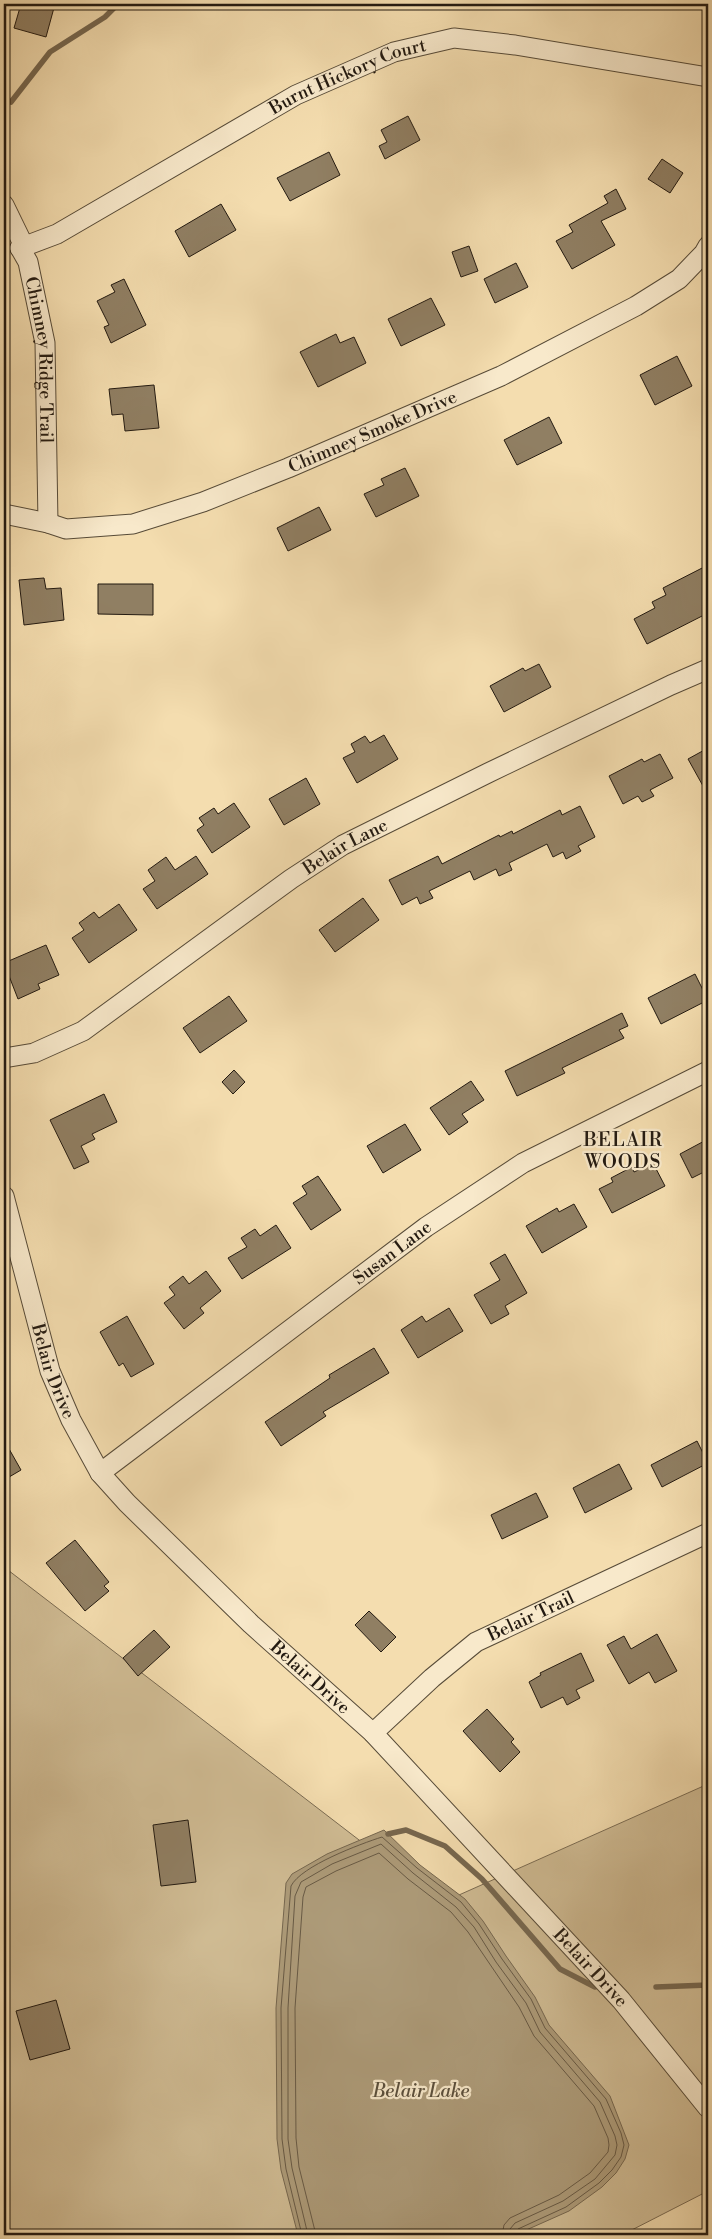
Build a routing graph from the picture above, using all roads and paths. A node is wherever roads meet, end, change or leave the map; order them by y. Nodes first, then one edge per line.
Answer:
1 (708, 77) edge
2 (4, 206) edge
3 (708, 246) edge
4 (20, 248) junction
5 (4, 514) edge
6 (48, 523) junction
7 (708, 669) edge
8 (4, 1058) edge
9 (708, 1071) edge
10 (4, 1196) edge
11 (100, 1473) junction
12 (708, 1533) edge
13 (374, 1733) junction
14 (708, 2108) edge

1 - 4 street, Burnt Hickory Court
2 - 4 street, Chimney Ridge Trail
3 - 6 street, Chimney Smoke Drive
4 - 6 street, Chimney Ridge Trail
5 - 6 street, Chimney Smoke Drive
7 - 8 street, Belair Lane
9 - 11 street, Susan Lane
10 - 11 street, Belair Drive
11 - 13 street, Belair Drive
12 - 13 street, Belair Trail
13 - 14 street, Belair Drive

